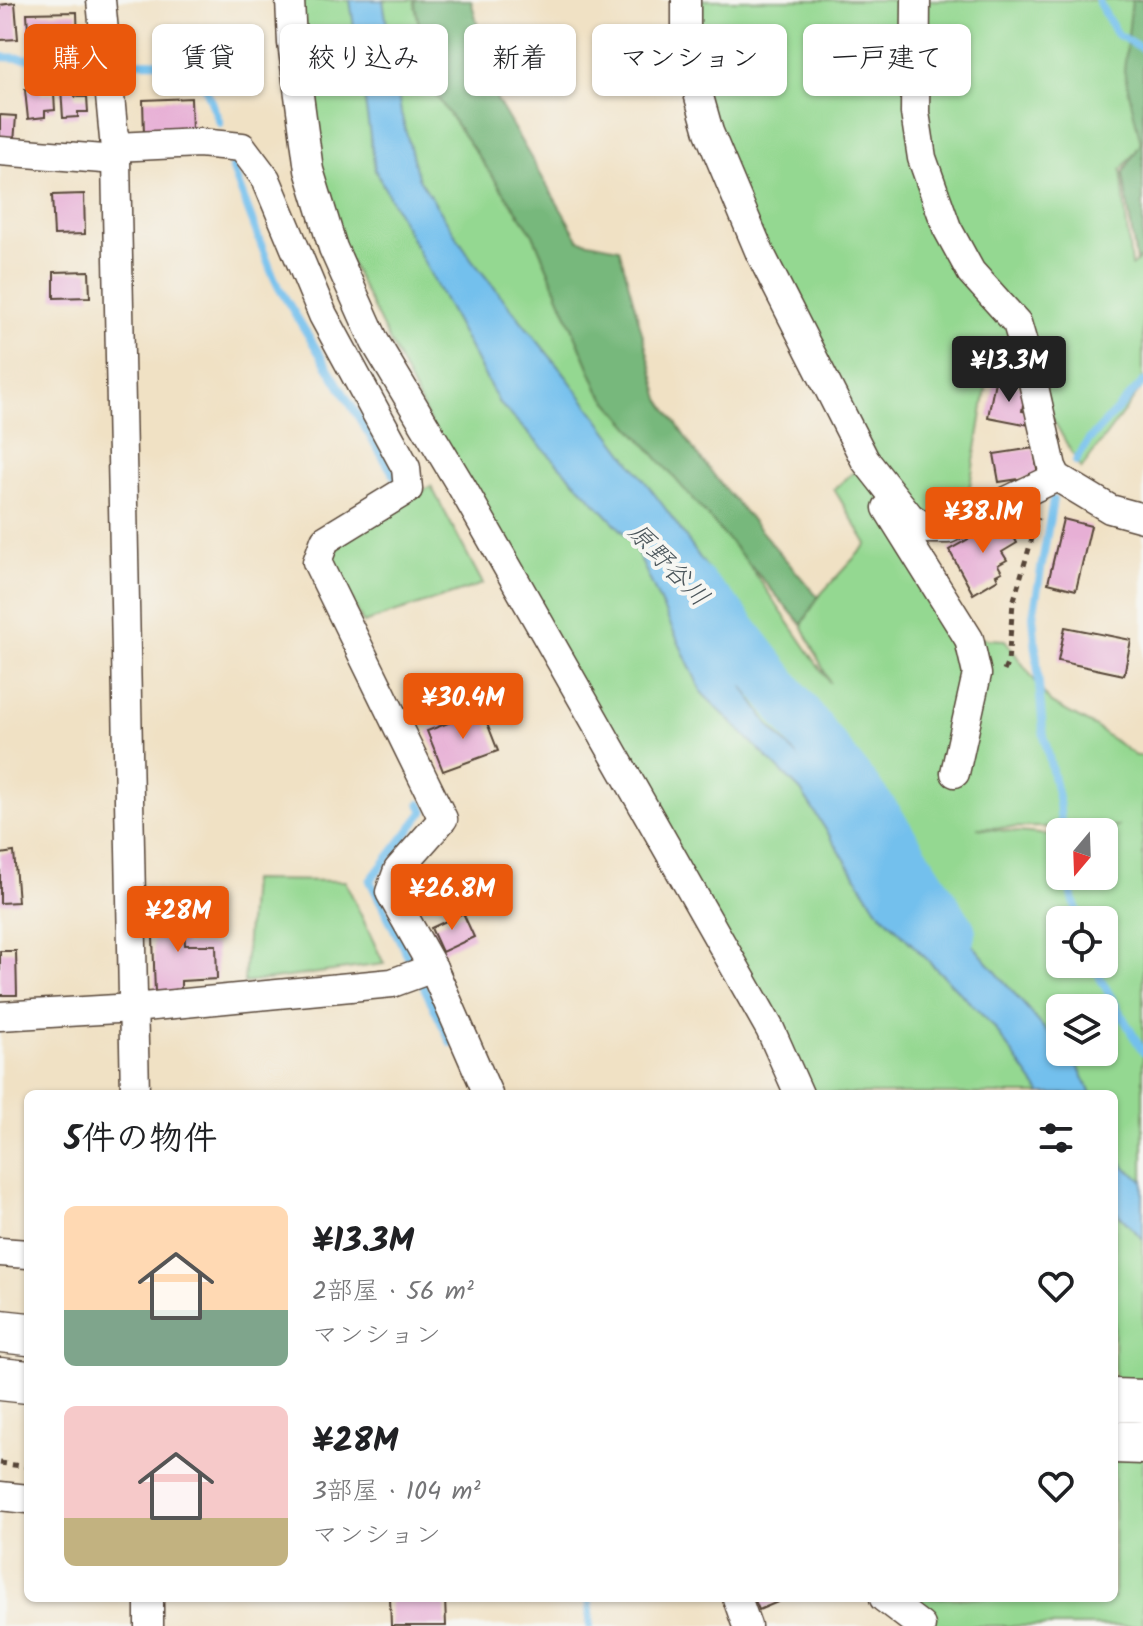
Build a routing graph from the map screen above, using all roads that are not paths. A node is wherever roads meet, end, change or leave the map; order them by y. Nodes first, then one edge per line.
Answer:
1 (101, 0) edge
2 (290, 0) edge
3 (686, 0) edge
4 (916, 0) edge
5 (0, 151) edge
6 (115, 154) junction
7 (865, 460) junction
8 (1057, 477) junction
9 (1143, 518) edge
10 (955, 773) dead end
11 (433, 968) junction
12 (133, 1008) junction
13 (0, 1016) edge
14 (135, 1090) edge
15 (486, 1090) edge
16 (797, 1090) edge
17 (0, 1252) edge
18 (24, 1254) edge
19 (0, 1331) edge
20 (24, 1334) edge
21 (0, 1379) edge
22 (24, 1382) edge
23 (1118, 1400) edge
24 (1143, 1401) edge
25 (0, 1496) edge
26 (24, 1499) edge
27 (149, 1602) edge
28 (738, 1602) edge
29 (889, 1602) edge
30 (149, 1626) edge
31 (747, 1626) edge
32 (921, 1626) edge

1 - 6 street
2 - 16 street
3 - 7 street
4 - 8 street
5 - 6 street
6 - 11 street
6 - 12 street
7 - 8 street
7 - 10 street
8 - 9 street
11 - 12 street
11 - 15 street
12 - 13 street
12 - 14 street
17 - 18 street
19 - 20 highway
21 - 22 highway
23 - 24 highway
25 - 26 street
27 - 30 street
28 - 31 street
29 - 32 street

